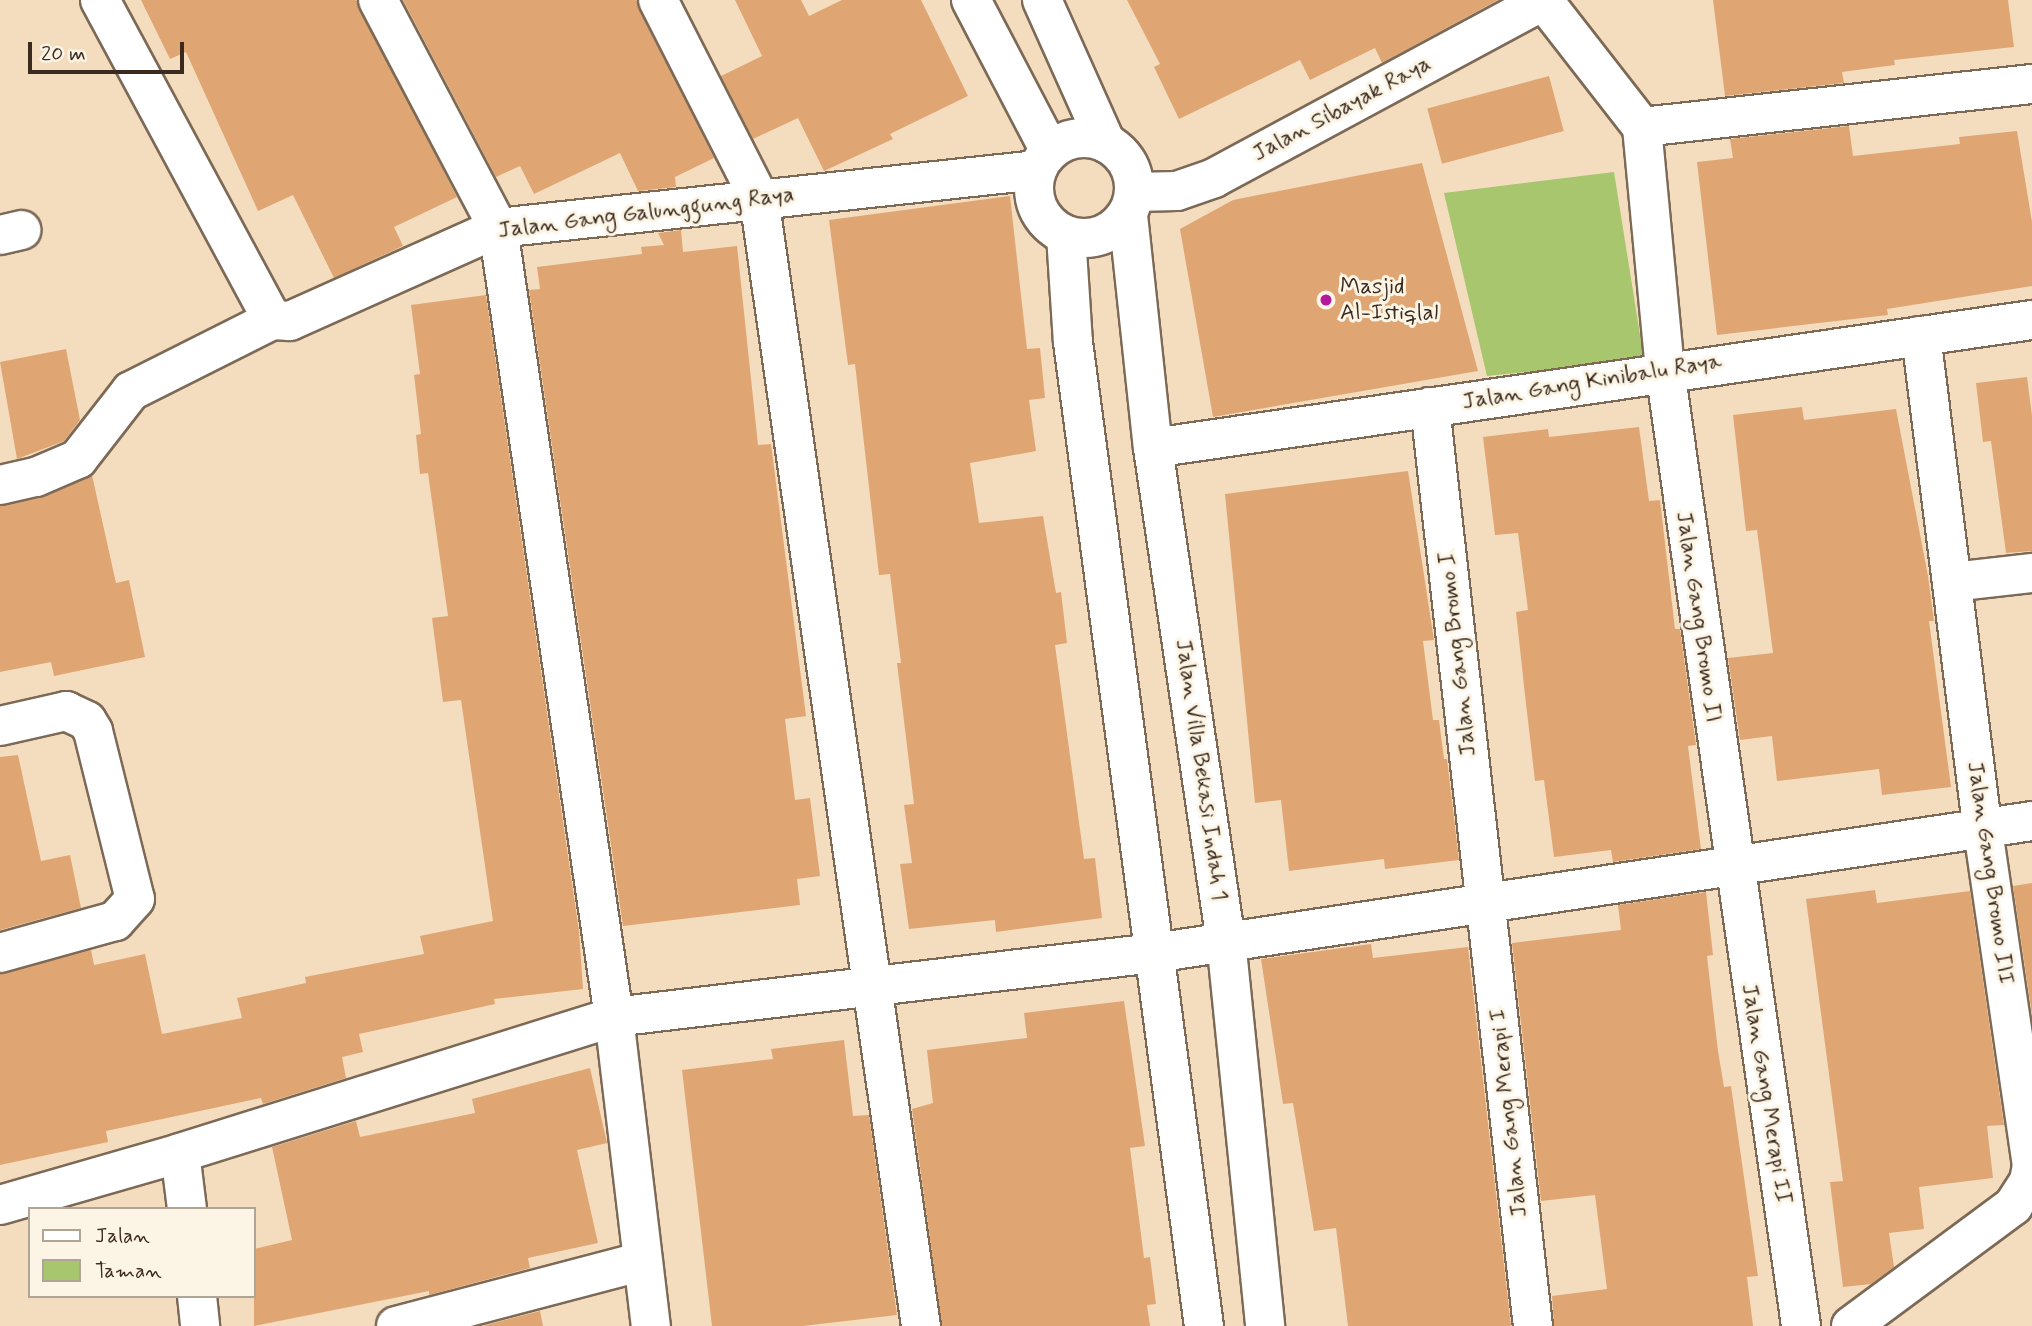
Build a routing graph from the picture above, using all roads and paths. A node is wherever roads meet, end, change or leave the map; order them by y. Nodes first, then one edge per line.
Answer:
1 (100, 0) edge
2 (378, 0) edge
3 (658, 0) edge
4 (971, 0) edge
5 (1042, 0) edge
6 (1543, 0) edge
7 (2032, 83) edge
8 (1642, 127) junction
9 (1106, 143) junction
10 (1044, 161) junction
11 (759, 198) junction
12 (1131, 204) junction
13 (498, 228) junction
14 (1066, 235) junction
15 (272, 320) junction
16 (2032, 320) edge
17 (1921, 336) junction
18 (1665, 370) junction
19 (1430, 407) junction
20 (1153, 448) junction
21 (0, 485) edge
22 (2032, 573) edge
23 (1952, 582) junction
24 (0, 726) edge
25 (2032, 821) edge
26 (1982, 825) junction
27 (1731, 863) junction
28 (1485, 900) junction
29 (1226, 940) junction
30 (0, 953) edge
31 (1154, 953) junction
32 (874, 984) junction
33 (614, 1017) junction
34 (180, 1153) junction
35 (0, 1205) edge
36 (187, 1207) edge
37 (643, 1261) junction
38 (197, 1298) edge
39 (200, 1326) edge
40 (396, 1326) edge
41 (651, 1326) edge
42 (921, 1326) edge
43 (1204, 1326) edge
44 (1265, 1326) edge
45 (1533, 1326) edge
46 (1801, 1326) edge
47 (1851, 1326) edge

1 - 15 street
2 - 13 street
3 - 11 street
4 - 10 street
5 - 9 street
6 - 8 street
6 - 12 street, Jalan Sibayak Raya
7 - 8 street
8 - 18 street, Jalan Gang Bromo II
9 - 10 street
9 - 12 street
10 - 11 street, Jalan Gang Galunggung Raya
10 - 14 street
11 - 13 street, Jalan Gang Galunggung Raya
11 - 32 street
12 - 14 street
12 - 20 street, Jalan Villa Bekasi Indah 1
13 - 15 street, Jalan Gang Galunggung Raya
13 - 33 street
14 - 31 street
15 - 21 street, Jalan Gang Galunggung Raya
16 - 17 street, Jalan Gang Kinibalu Raya
17 - 18 street, Jalan Gang Kinibalu Raya
17 - 23 street, Jalan Gang Bromo III
18 - 19 street, Jalan Gang Kinibalu Raya
18 - 27 street, Jalan Gang Bromo II
19 - 20 street, Jalan Gang Kinibalu Raya
19 - 28 street, Jalan Gang Bromo I
20 - 29 street, Jalan Villa Bekasi Indah 1
22 - 23 street
23 - 26 street, Jalan Gang Bromo III
24 - 30 street
25 - 26 street
26 - 27 street
26 - 47 street, Jalan Gang Bromo III
27 - 28 street
27 - 46 street, Jalan Gang Merapi II
28 - 29 street
28 - 45 street, Jalan Gang Merapi I
29 - 31 street
29 - 44 street, Jalan Villa Bekasi Indah 1
31 - 32 street
31 - 43 street
32 - 33 street
32 - 42 street
33 - 34 street
33 - 37 street
34 - 35 street
34 - 36 street
37 - 40 street
37 - 41 street
38 - 39 street

